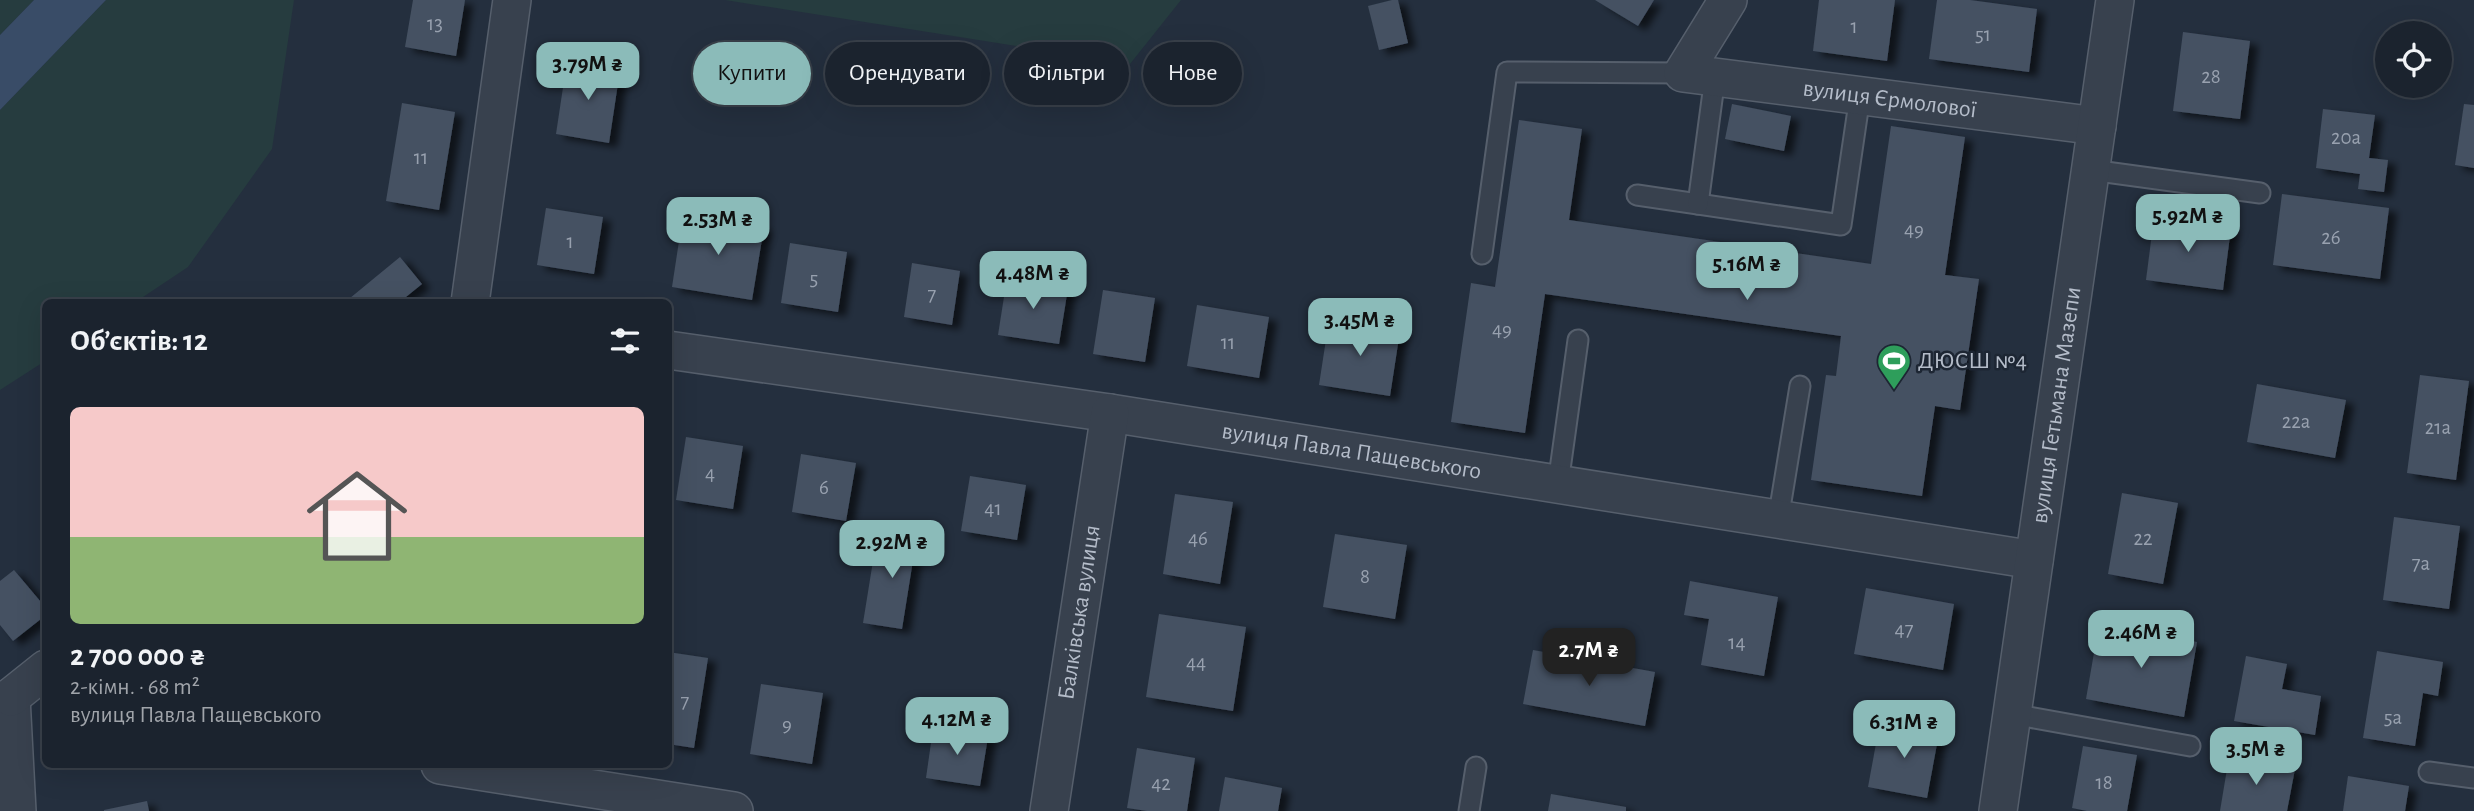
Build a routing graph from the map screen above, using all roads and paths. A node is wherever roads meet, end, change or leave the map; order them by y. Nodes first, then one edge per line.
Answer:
1 (512, 0) edge
2 (1728, 0) edge
3 (2116, 0) edge
4 (1699, 75) junction
5 (1860, 96) junction
6 (2097, 126) junction
7 (2091, 170) junction
8 (2260, 192) dead end
9 (1637, 195) dead end
10 (1698, 204) junction
11 (1482, 254) dead end
12 (471, 299) edge
13 (1578, 340) dead end
14 (672, 351) edge
15 (1800, 386) dead end
16 (1110, 413) junction
17 (1558, 484) junction
18 (1778, 520) junction
19 (2034, 560) junction
20 (42, 676) edge
21 (29, 700) edge
22 (2012, 714) junction
23 (2190, 746) dead end
24 (1476, 767) dead end
25 (454, 768) edge
26 (2429, 772) dead end
27 (2474, 778) edge
28 (614, 802) edge
29 (17, 811) edge
30 (734, 811) edge
31 (1049, 811) edge
32 (1469, 811) edge
33 (1998, 811) edge

1 - 12 street
2 - 4 street
3 - 6 street, вулиця Гетьмана Мазепи
4 - 5 street, вулиця Єрмолової
4 - 10 lane
4 - 11 lane
5 - 6 street, вулиця Єрмолової
5 - 10 lane
6 - 7 street, вулиця Гетьмана Мазепи
7 - 8 lane
7 - 19 street, вулиця Гетьмана Мазепи
9 - 10 lane
13 - 17 lane
14 - 16 street, вулиця Павла Пащевського
15 - 18 lane
16 - 17 street, вулиця Павла Пащевського
16 - 31 street, Балківська вулиця
17 - 18 street, вулиця Павла Пащевського
18 - 19 street, вулиця Павла Пащевського
19 - 22 street, вулиця Гетьмана Мазепи
20 - 21 street
21 - 29 street
22 - 23 lane
22 - 33 street, вулиця Гетьмана Мазепи
24 - 32 lane
25 - 28 street
26 - 27 lane
28 - 30 street

